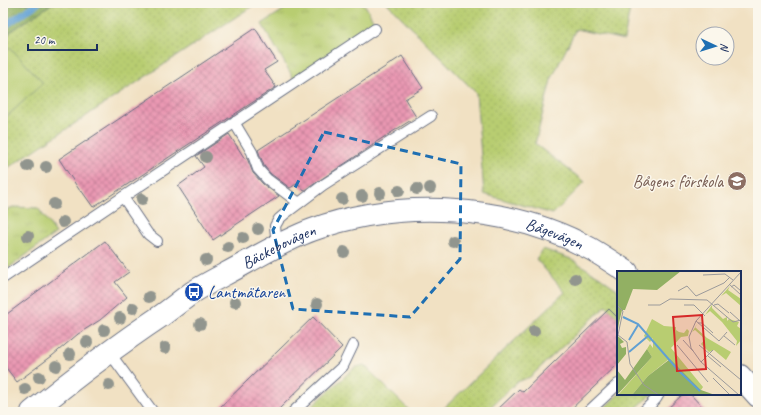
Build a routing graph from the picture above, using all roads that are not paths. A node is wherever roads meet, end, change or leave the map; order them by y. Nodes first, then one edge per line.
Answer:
1 (375, 29) dead end
2 (431, 116) dead end
3 (234, 122) junction
4 (123, 197) junction
5 (299, 203) junction
6 (474, 212) joint
7 (157, 241) dead end
8 (277, 246) junction
9 (626, 271) edge
10 (3, 278) edge
11 (353, 345) dead end
12 (109, 352) junction
13 (741, 377) edge
14 (617, 385) edge
15 (658, 395) edge
16 (758, 396) edge
17 (32, 412) edge
18 (152, 412) edge
19 (293, 412) edge
20 (588, 412) edge
21 (643, 412) edge

1 - 3 lane
2 - 5 lane
3 - 4 lane
3 - 5 lane
4 - 7 lane
4 - 10 lane
5 - 8 lane
6 - 8 street, Bäckebovägen
6 - 9 street, Bågevägen
8 - 12 street, Bäckebovägen
11 - 19 lane
12 - 17 street, Bäckebovägen
12 - 18 lane
13 - 16 street
14 - 20 lane
15 - 21 lane

